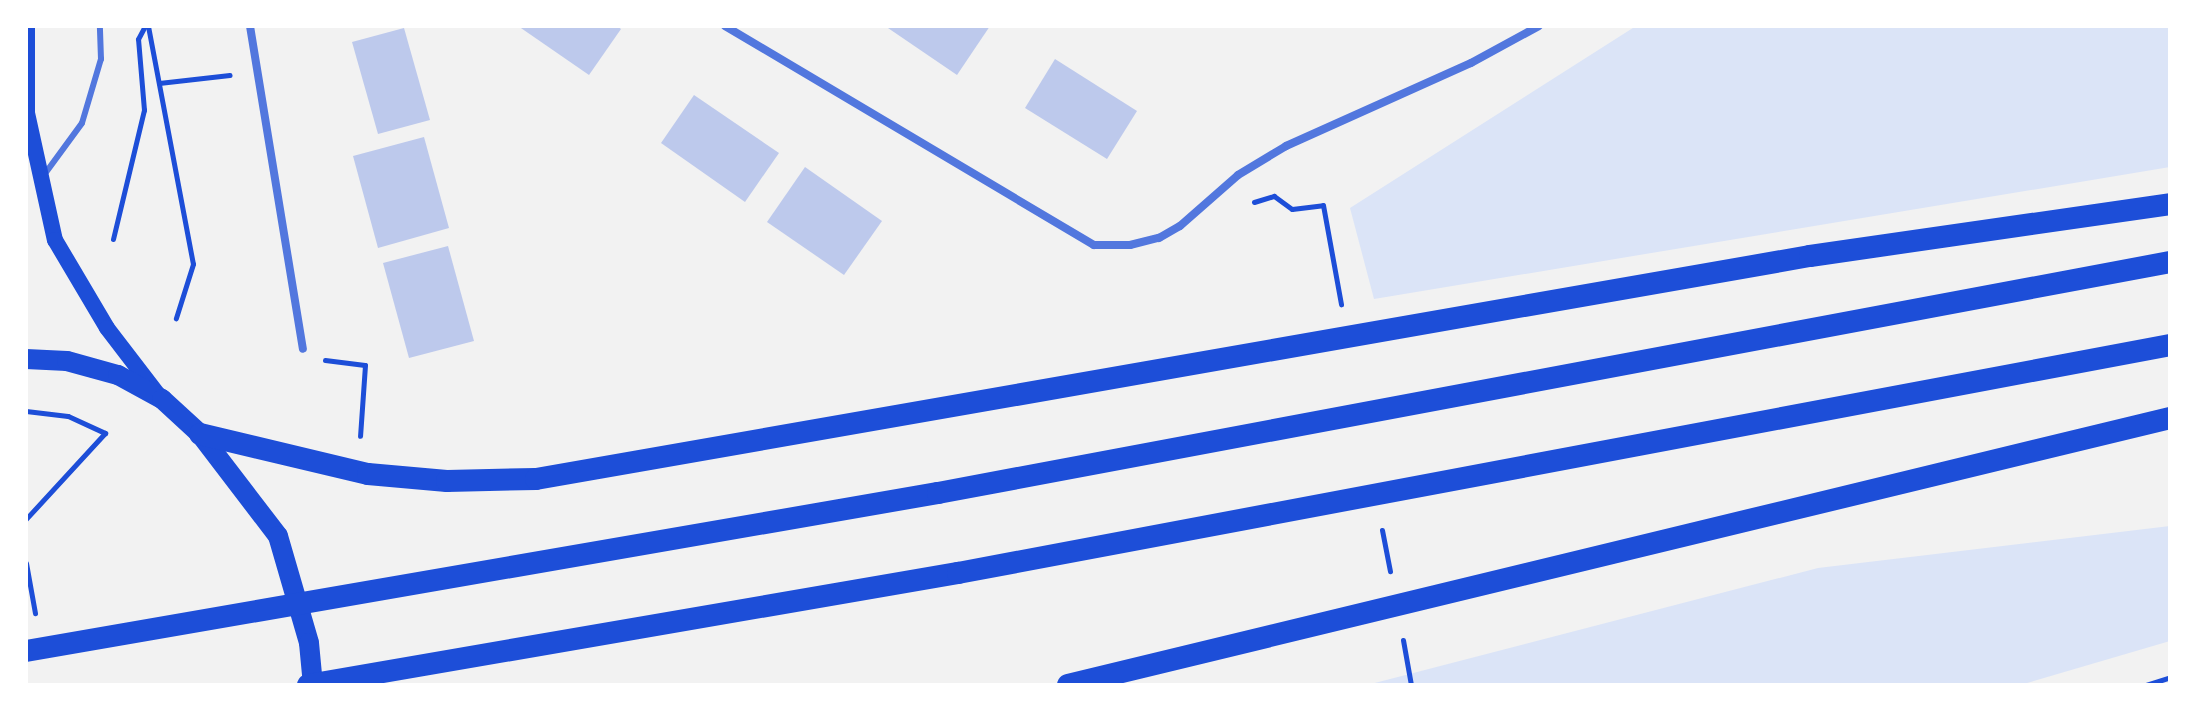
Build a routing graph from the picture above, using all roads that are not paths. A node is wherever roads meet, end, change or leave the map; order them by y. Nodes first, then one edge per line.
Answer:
1 (27, 26) edge
2 (100, 26) edge
3 (250, 26) edge
4 (725, 26) edge
5 (1539, 26) edge
6 (38, 182) junction
7 (2170, 204) edge
8 (2170, 262) edge
9 (2170, 345) edge
10 (303, 349) road end
11 (26, 359) edge
12 (162, 399) junction
13 (2170, 418) edge
14 (200, 434) junction
15 (26, 651) edge
16 (311, 685) edge
17 (1068, 685) edge

1 - 6 main road
2 - 6 lane
3 - 10 street
4 - 5 street
6 - 12 main road
7 - 14 highway
8 - 15 highway
9 - 16 highway
11 - 12 main road
12 - 14 main road
13 - 17 highway
14 - 16 main road

